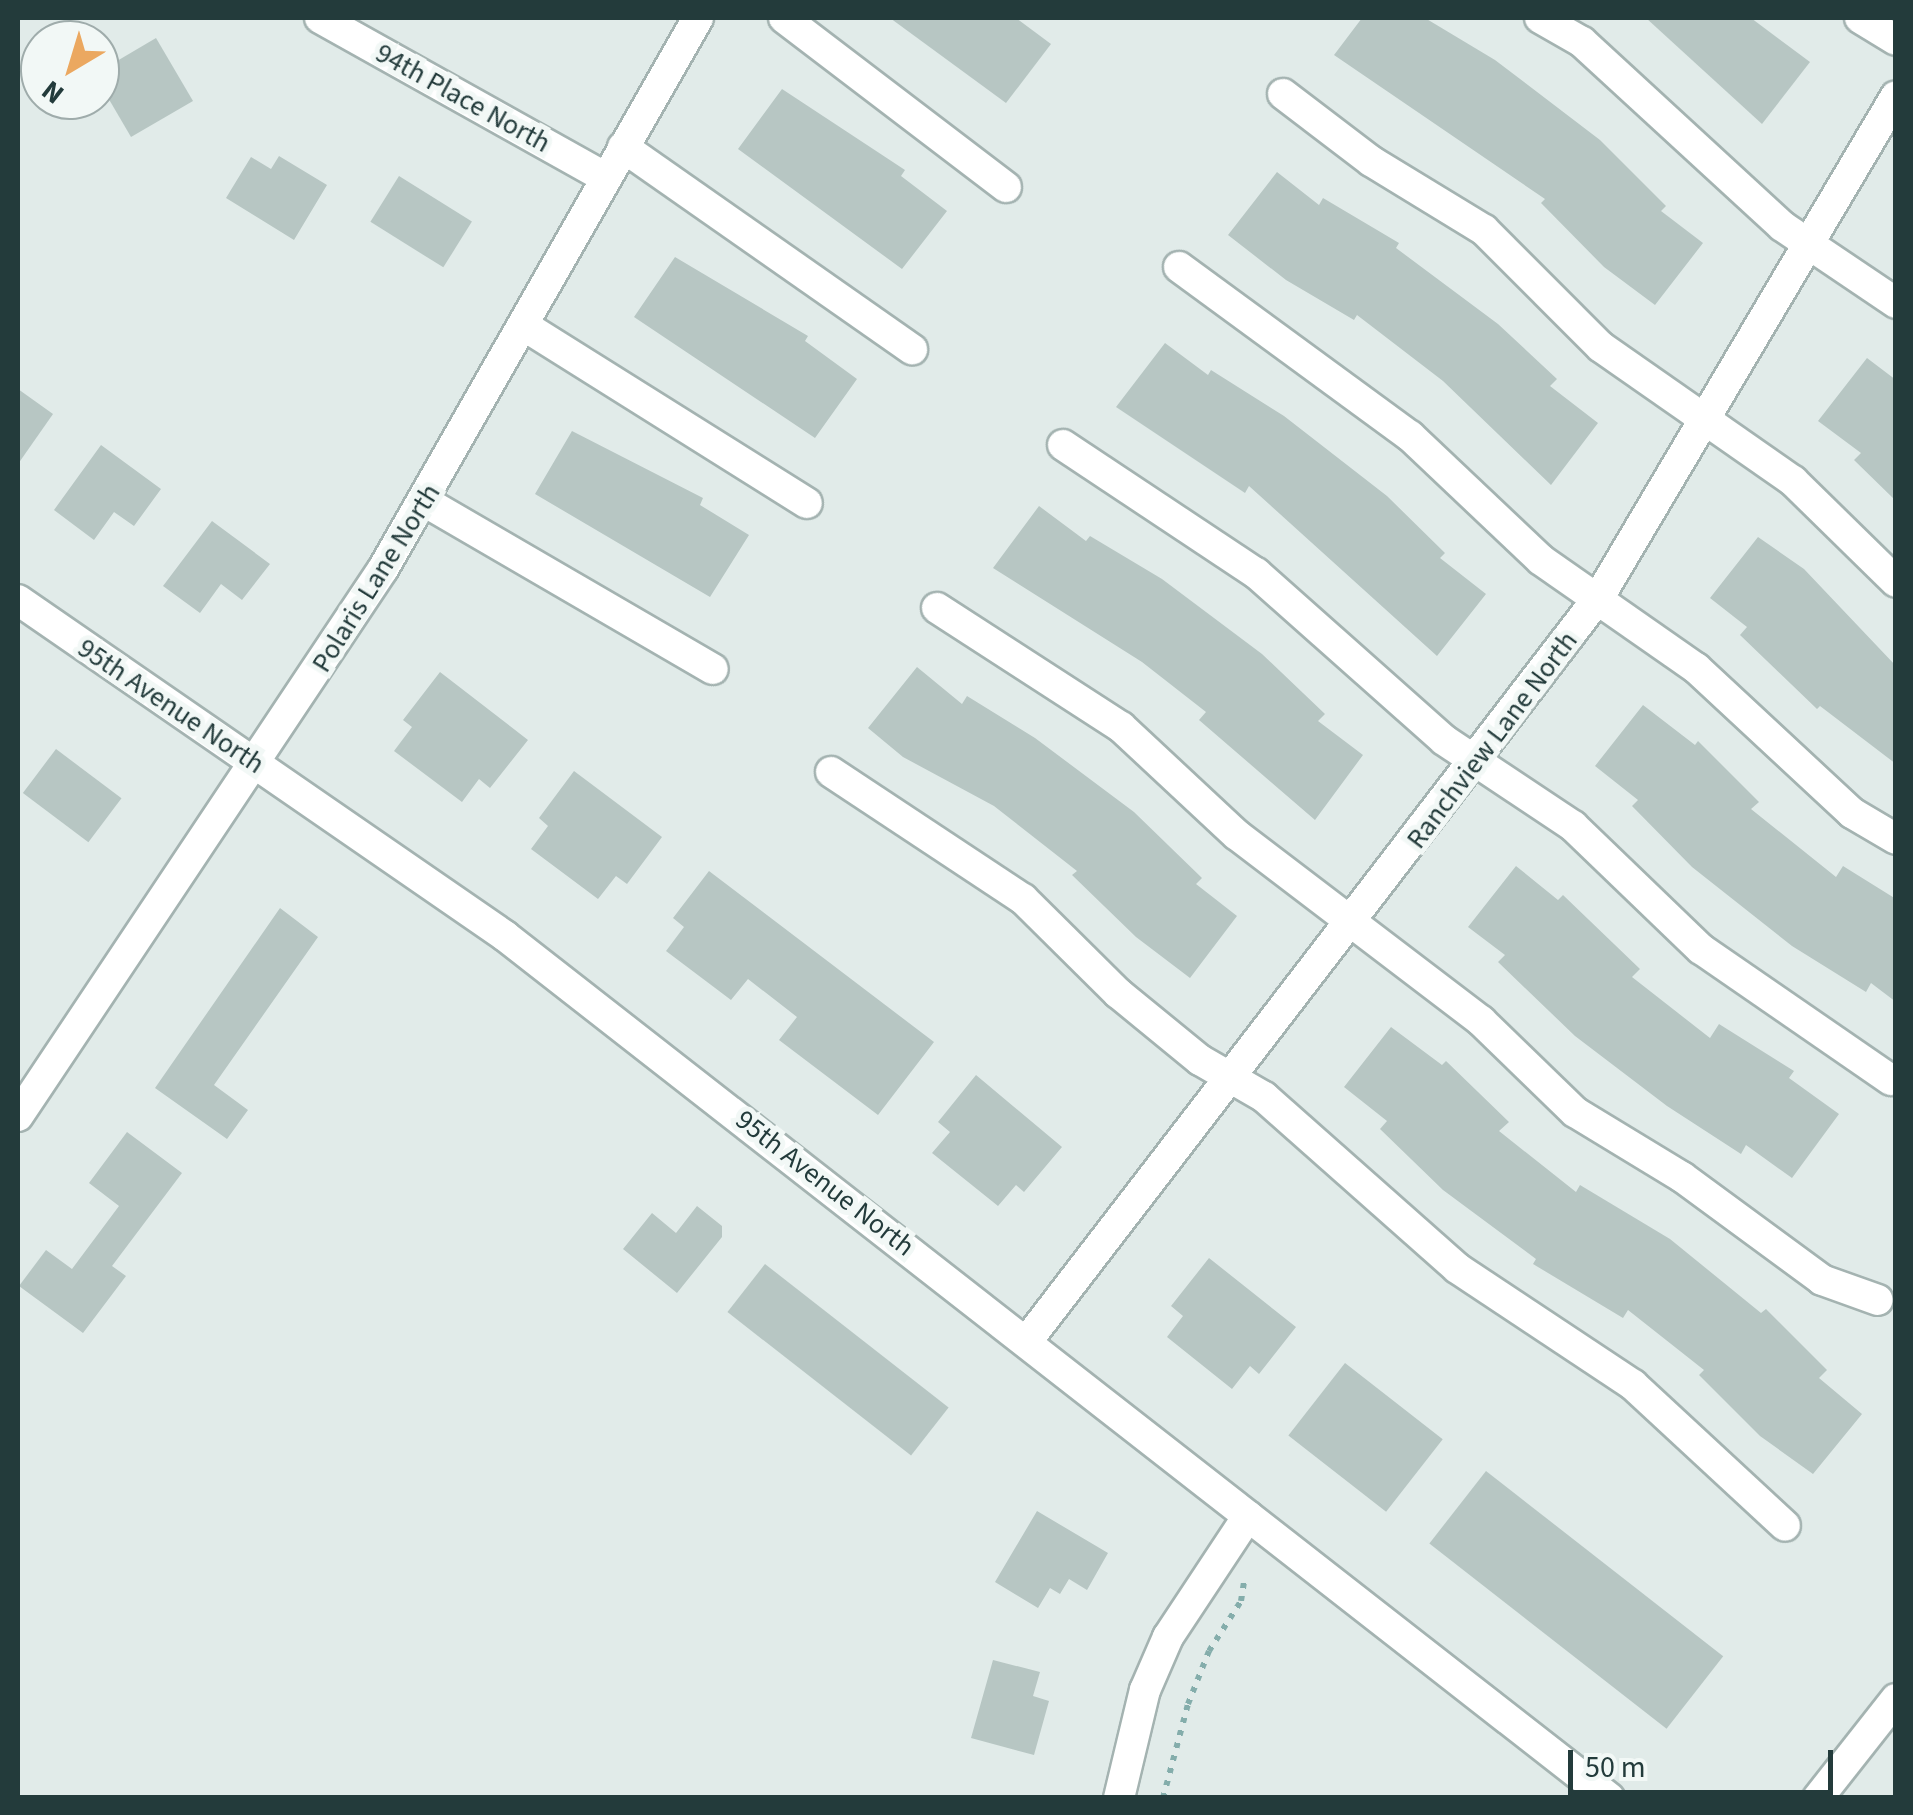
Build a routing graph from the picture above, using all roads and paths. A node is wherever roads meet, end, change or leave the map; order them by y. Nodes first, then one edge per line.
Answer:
1 (320, 18) edge
2 (698, 18) edge
3 (784, 18) edge
4 (1540, 18) edge
5 (1860, 18) edge
6 (1896, 40) edge
7 (1283, 94) dead end
8 (1896, 96) edge
9 (623, 148) junction
10 (606, 178) junction
11 (1006, 188) dead end
12 (1810, 242) junction
13 (1179, 267) dead end
14 (1896, 303) edge
15 (523, 325) junction
16 (912, 349) dead end
17 (1706, 422) junction
18 (1064, 445) dead end
19 (424, 500) junction
20 (807, 503) dead end
21 (1896, 582) edge
22 (1600, 597) junction
23 (18, 600) edge
24 (938, 608) dead end
25 (713, 669) dead end
26 (1478, 760) junction
27 (256, 764) junction
28 (831, 772) dead end
29 (1896, 839) edge
30 (1352, 926) junction
31 (1230, 1077) junction
32 (1892, 1080) dead end
33 (18, 1116) edge
34 (1878, 1300) dead end
35 (1026, 1341) junction
36 (1248, 1516) junction
37 (1785, 1526) dead end
38 (1242, 1566) dead end
39 (1896, 1699) edge
40 (1823, 1796) edge
41 (1120, 1798) edge
42 (1164, 1798) edge
43 (1609, 1798) edge

1 - 10 street, 94th Place North
2 - 9 street, Polaris Lane North
3 - 11 street
4 - 12 street
5 - 6 street
7 - 17 street
8 - 12 street, Ranchview Lane North
9 - 10 street, Polaris Lane North
9 - 16 street
10 - 15 street, Polaris Lane North
12 - 14 street
12 - 17 street, Ranchview Lane North
13 - 22 street
15 - 19 street, Polaris Lane North
15 - 20 street
17 - 21 street
17 - 22 street, Ranchview Lane North
18 - 26 street
19 - 25 street
19 - 27 street, Polaris Lane North
22 - 26 street, Ranchview Lane North
22 - 29 street
23 - 27 street, 95th Avenue North
24 - 30 street
26 - 30 street, Ranchview Lane North
26 - 32 street
27 - 33 street, Polaris Lane North
27 - 35 street, 95th Avenue North
28 - 31 street
30 - 31 street, Ranchview Lane North
30 - 34 street
31 - 35 street, Ranchview Lane North
31 - 37 street
35 - 36 street, 95th Avenue North
36 - 41 street
36 - 43 street, 95th Avenue North
38 - 42 path
39 - 40 street

